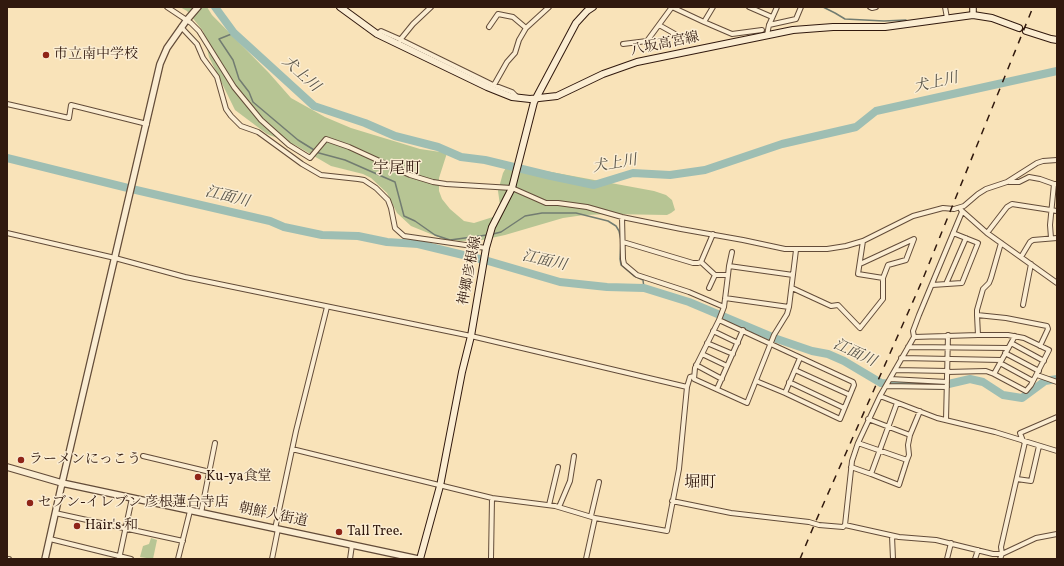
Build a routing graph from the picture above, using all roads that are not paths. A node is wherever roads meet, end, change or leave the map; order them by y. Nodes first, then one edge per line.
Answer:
1 (167, 7) edge
2 (198, 7) edge
3 (340, 7) edge
4 (431, 7) edge
5 (549, 7) edge
6 (592, 7) edge
7 (672, 7) edge
8 (713, 7) edge
9 (749, 7) edge
10 (777, 7) edge
11 (801, 7) edge
12 (870, 7) edge
13 (876, 7) edge
14 (946, 7) edge
15 (973, 7) edge
16 (973, 15) junction
17 (188, 18) junction
18 (772, 18) junction
19 (948, 18) junction
20 (704, 22) junction
21 (659, 25) junction
22 (769, 25) junction
23 (181, 27) junction
24 (489, 27) dead end
25 (526, 28) junction
26 (1019, 28) dead end
27 (762, 30) dead end
28 (1026, 31) dead end
29 (378, 34) junction
30 (767, 35) junction
31 (684, 39) dead end
32 (400, 40) junction
33 (1057, 40) edge
34 (623, 44) dead end
35 (494, 85) junction
36 (519, 98) junction
37 (536, 99) junction
38 (7, 104) edge
39 (147, 124) junction
40 (1057, 160) edge
41 (1007, 182) junction
42 (1056, 184) edge
43 (512, 186) junction
44 (961, 210) junction
45 (1051, 211) junction
46 (1057, 211) edge
47 (622, 217) junction
48 (7, 233) edge
49 (953, 233) junction
50 (987, 233) junction
51 (713, 234) junction
52 (966, 238) junction
53 (1051, 238) junction
54 (1057, 238) edge
55 (623, 242) junction
56 (863, 242) junction
57 (1001, 242) junction
58 (486, 248) junction
59 (796, 250) junction
60 (732, 252) dead end
61 (1021, 257) junction
62 (115, 258) junction
63 (701, 262) junction
64 (860, 264) junction
65 (1031, 264) junction
66 (729, 266) junction
67 (715, 275) junction
68 (728, 275) junction
69 (793, 275) junction
70 (1057, 277) edge
71 (882, 278) junction
72 (1056, 282) edge
73 (946, 284) junction
74 (932, 285) junction
75 (709, 288) dead end
76 (792, 288) junction
77 (725, 298) junction
78 (1022, 305) dead end
79 (327, 307) junction
80 (724, 307) junction
81 (789, 307) junction
82 (977, 315) junction
83 (720, 318) junction
84 (743, 330) junction
85 (713, 331) junction
86 (948, 335) junction
87 (978, 335) junction
88 (470, 336) junction
89 (1015, 336) junction
90 (914, 337) junction
91 (772, 342) junction
92 (1011, 342) junction
93 (707, 343) junction
94 (738, 343) junction
95 (1040, 346) junction
96 (908, 347) junction
97 (948, 348) junction
98 (1008, 348) junction
99 (1005, 353) junction
100 (702, 354) junction
101 (733, 354) junction
102 (800, 358) junction
103 (902, 358) junction
104 (948, 359) junction
105 (1044, 361) junction
106 (1000, 362) junction
107 (696, 365) junction
108 (727, 366) junction
109 (795, 370) junction
110 (895, 370) junction
111 (948, 372) junction
112 (1038, 373) junction
113 (994, 374) junction
114 (694, 376) junction
115 (722, 379) junction
116 (890, 379) junction
117 (756, 380) junction
118 (790, 382) junction
119 (947, 382) junction
120 (1033, 382) junction
121 (1057, 382) edge
122 (886, 386) junction
123 (686, 387) junction
124 (947, 387) junction
125 (717, 389) junction
126 (785, 393) junction
127 (850, 395) junction
128 (880, 396) junction
129 (897, 403) junction
130 (844, 408) junction
131 (920, 411) junction
132 (1057, 417) edge
133 (868, 419) junction
134 (946, 420) junction
135 (889, 427) junction
136 (910, 435) junction
137 (858, 442) junction
138 (1024, 442) junction
139 (215, 443) dead end
140 (1039, 446) junction
141 (292, 449) junction
142 (880, 450) junction
143 (1057, 451) edge
144 (143, 456) dead end
145 (574, 456) dead end
146 (907, 460) junction
147 (7, 467) edge
148 (558, 467) dead end
149 (851, 467) junction
150 (210, 472) junction
151 (871, 474) junction
152 (1017, 479) junction
153 (599, 482) dead end
154 (62, 483) junction
155 (440, 486) junction
156 (132, 498) junction
157 (492, 498) junction
158 (672, 501) junction
159 (549, 505) junction
160 (559, 507) junction
161 (190, 511) junction
162 (56, 513) junction
163 (200, 513) junction
164 (593, 517) junction
165 (845, 525) junction
166 (126, 528) junction
167 (276, 529) junction
168 (1057, 534) edge
169 (892, 536) junction
170 (50, 539) junction
171 (183, 541) junction
172 (951, 543) junction
173 (352, 545) junction
174 (978, 550) junction
175 (1001, 557) edge
176 (119, 558) edge
177 (45, 559) edge
178 (132, 559) edge
179 (178, 559) edge
180 (272, 559) edge
181 (350, 559) edge
182 (419, 559) edge
183 (492, 559) edge
184 (586, 559) edge
185 (893, 559) edge
186 (947, 559) edge
187 (975, 559) edge

1 - 17 street
2 - 17 street
3 - 29 main road, 八坂高宮線
4 - 32 street
5 - 25 street
6 - 37 main road, 神郷彦根線
7 - 20 street
7 - 21 street
8 - 20 street
9 - 18 street
10 - 18 street
11 - 22 street
12 - 13 street
14 - 19 street
15 - 16 street
16 - 19 main road, 八坂高宮線
16 - 26 main road, 八坂高宮線
17 - 23 street
17 - 43 street
18 - 22 street
19 - 30 main road, 八坂高宮線
20 - 27 street
21 - 31 street
21 - 34 street
22 - 30 street
23 - 39 street
23 - 58 street
24 - 25 street
25 - 35 street
28 - 33 main road
29 - 32 street
29 - 36 main road, 八坂高宮線
30 - 37 main road, 八坂高宮線
32 - 35 street
35 - 36 street
36 - 37 main road, 八坂高宮線
37 - 43 main road, 神郷彦根線
38 - 39 street
39 - 62 street
40 - 41 street
41 - 42 street
41 - 44 street
42 - 45 street
43 - 47 street
43 - 58 main road, 神郷彦根線
44 - 49 street
44 - 50 street
44 - 56 street
45 - 46 street
45 - 50 street
45 - 53 street
47 - 51 street
47 - 55 street
48 - 62 street
49 - 52 street
49 - 74 street
50 - 57 street
51 - 59 street
51 - 63 street
52 - 73 street
52 - 73 street
53 - 54 street
53 - 61 street
55 - 63 street
55 - 80 street
56 - 59 street
56 - 64 street
57 - 61 street
57 - 82 street
58 - 88 main road, 神郷彦根線
59 - 69 street
60 - 66 street
61 - 65 street
62 - 79 street
62 - 154 street
63 - 67 street
64 - 71 street
64 - 71 street
65 - 72 street
65 - 78 street
66 - 68 street
66 - 69 street
67 - 68 street
67 - 75 street
68 - 77 street
69 - 76 street
70 - 72 street
71 - 76 street
73 - 74 street
74 - 90 street
76 - 81 street
77 - 80 street
77 - 81 street
79 - 88 street
79 - 141 street
80 - 83 street
81 - 91 street
82 - 87 street
82 - 95 street
83 - 84 street
83 - 85 street
84 - 91 street
84 - 94 street
85 - 93 street
85 - 94 street
86 - 87 street
86 - 90 street
86 - 97 street
87 - 89 street
88 - 123 street
88 - 155 main road, 神郷彦根線
89 - 92 street
89 - 95 street
90 - 96 street
91 - 102 street
91 - 117 street
92 - 98 street
92 - 105 street
93 - 100 street
93 - 101 street
94 - 101 street
95 - 105 street
96 - 97 street
96 - 103 street
97 - 98 street
97 - 104 street
98 - 99 street
99 - 106 street
99 - 112 street
100 - 107 street
100 - 108 street
101 - 108 street
102 - 109 street
102 - 127 street
103 - 104 street
103 - 110 street
104 - 106 street
104 - 111 street
105 - 112 street
106 - 113 street
106 - 120 street
107 - 114 street
107 - 115 street
108 - 115 street
109 - 118 street
109 - 127 street
110 - 111 street
110 - 116 street
111 - 113 street
111 - 119 street
112 - 120 street
112 - 121 street
113 - 120 street
114 - 123 street
114 - 125 street
115 - 125 street
116 - 119 street
116 - 122 street
117 - 125 street
117 - 126 street
118 - 126 street
118 - 130 street
119 - 124 street
122 - 124 street
122 - 128 street
123 - 158 street
124 - 134 street
126 - 130 street
127 - 130 street
128 - 129 street
128 - 133 street
129 - 131 street
129 - 135 street
131 - 134 street
131 - 136 street
132 - 138 street
133 - 135 street
133 - 137 street
134 - 138 street
135 - 136 street
135 - 142 street
136 - 146 street
137 - 142 street
137 - 149 street
138 - 140 street
138 - 152 street
139 - 150 street
140 - 143 street
140 - 152 street
141 - 155 street
141 - 167 street
142 - 146 street
142 - 151 street
144 - 150 street
145 - 160 street
146 - 151 street
147 - 154 street, 朝鮮人街道
148 - 159 street
149 - 151 street
149 - 165 street
150 - 163 street
152 - 175 street
153 - 164 street
154 - 156 street, 朝鮮人街道
154 - 162 street
155 - 157 street
155 - 182 main road, 神郷彦根線
156 - 161 street, 朝鮮人街道
156 - 166 street
157 - 159 street
157 - 183 street
158 - 164 street
158 - 165 street
159 - 160 street
160 - 164 street
161 - 163 street, 朝鮮人街道
161 - 171 street
162 - 166 street
162 - 170 street
163 - 167 street, 朝鮮人街道
164 - 184 street
165 - 169 street
166 - 171 street
166 - 176 street
167 - 173 street, 朝鮮人街道
167 - 180 street
168 - 175 street
169 - 172 street
169 - 185 street
170 - 176 street
170 - 177 street
171 - 179 street
172 - 174 street
172 - 186 street
173 - 181 street
173 - 182 street, 朝鮮人街道
174 - 175 street
174 - 187 street
176 - 178 street

